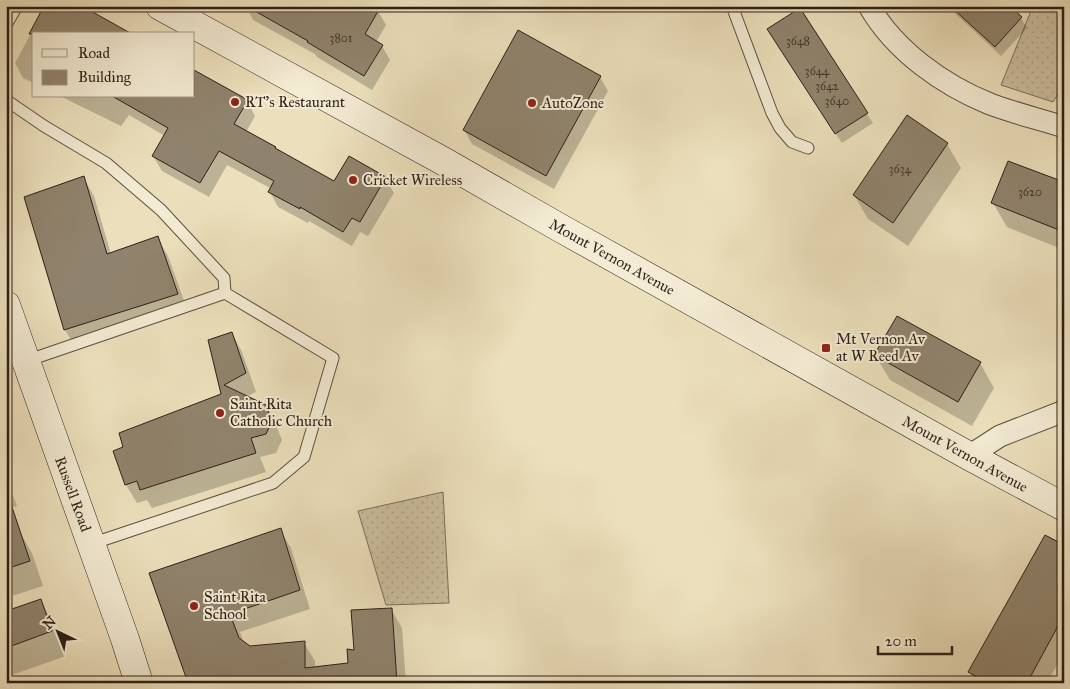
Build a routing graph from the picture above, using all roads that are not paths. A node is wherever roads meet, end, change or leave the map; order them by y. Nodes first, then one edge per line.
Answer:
1 (17, 6) edge
2 (160, 6) edge
3 (732, 6) edge
4 (870, 6) edge
5 (6, 25) edge
6 (6, 100) edge
7 (1064, 127) edge
8 (808, 148) dead end
9 (225, 293) junction
10 (6, 305) edge
11 (26, 361) junction
12 (1064, 411) edge
13 (969, 456) junction
14 (1064, 507) edge
15 (91, 544) junction
16 (139, 683) edge

1 - 5 lane
2 - 13 main road, Mount Vernon Avenue
3 - 8 lane
4 - 7 street
6 - 9 lane
9 - 11 lane
9 - 15 lane
10 - 11 main road, Russell Road
11 - 15 main road, Russell Road
12 - 13 street
13 - 14 main road, Mount Vernon Avenue
15 - 16 main road, Russell Road

